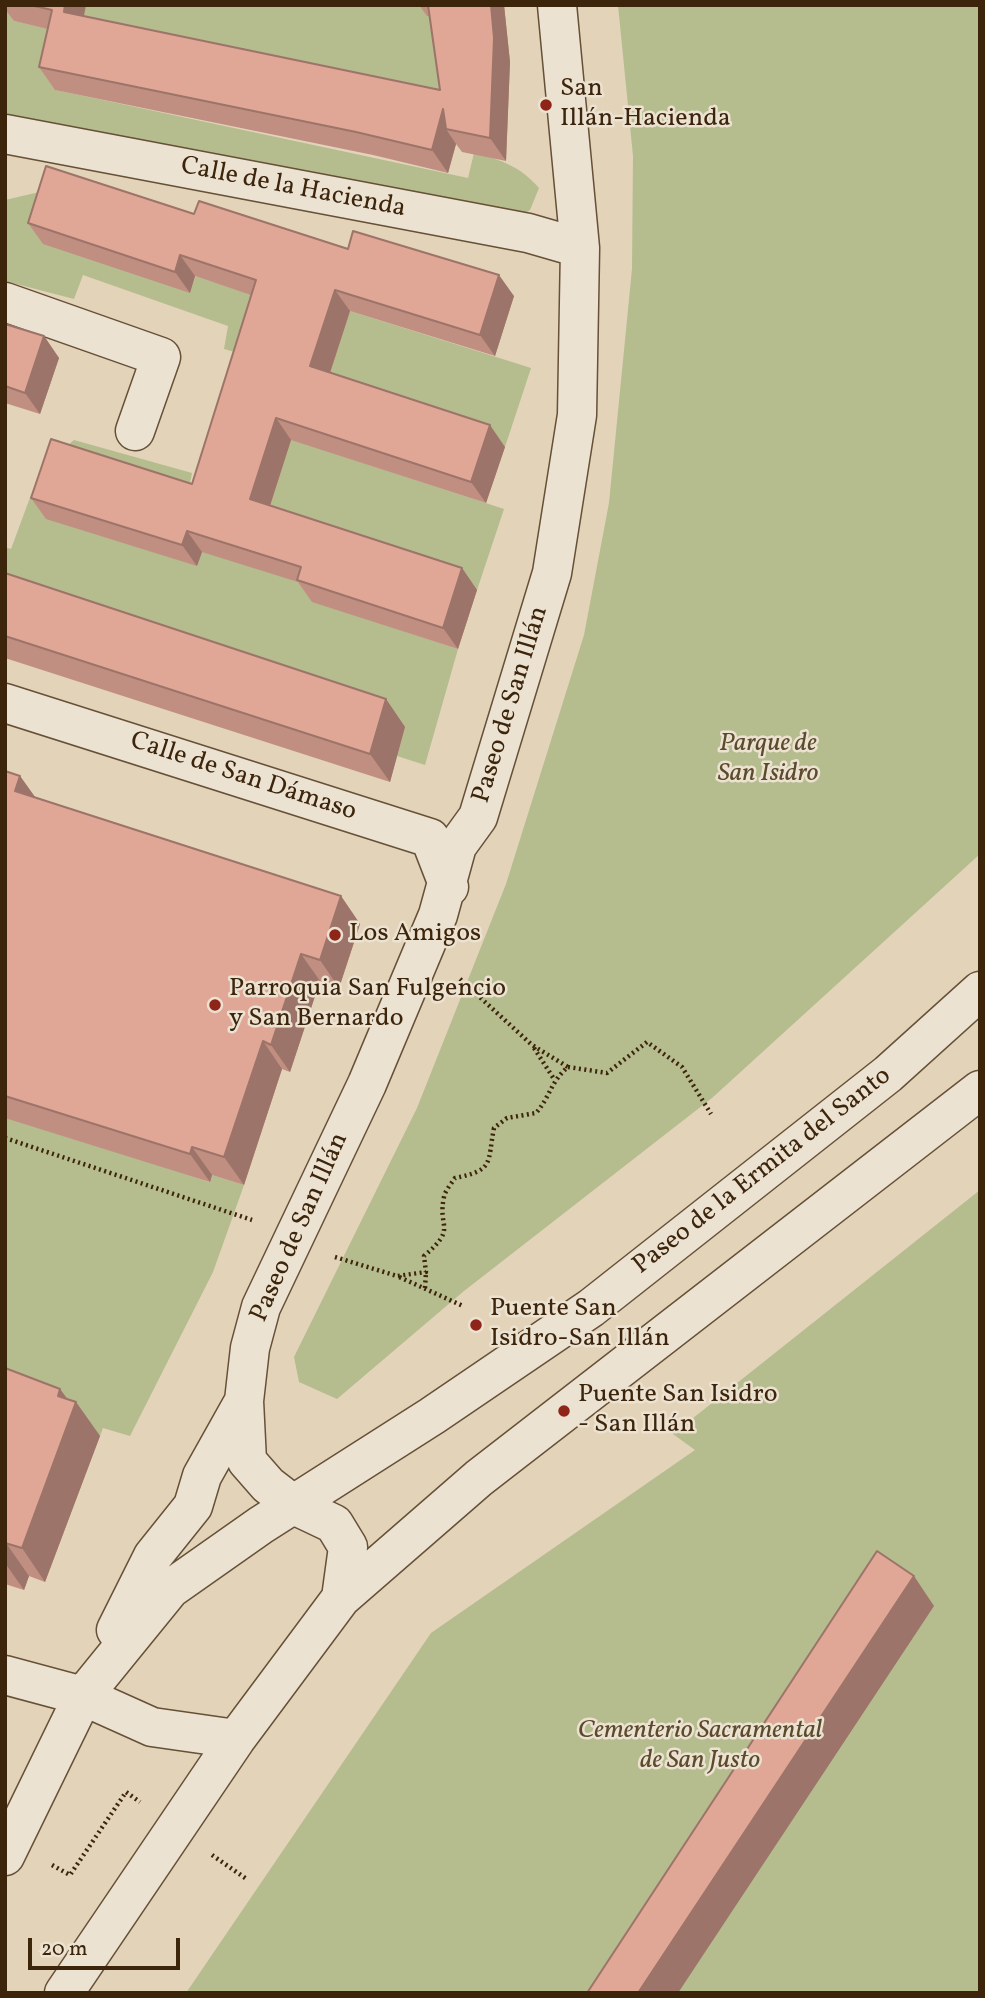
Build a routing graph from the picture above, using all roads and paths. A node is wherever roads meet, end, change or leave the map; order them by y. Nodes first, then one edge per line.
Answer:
1 (557, 5) edge
2 (5, 134) edge
3 (580, 248) junction
4 (5, 302) edge
5 (135, 431) dead end
6 (5, 702) edge
7 (478, 817) junction
8 (430, 838) junction
9 (449, 887) junction
10 (460, 979) dead end
11 (980, 991) edge
12 (532, 1045) junction
13 (568, 1067) junction
14 (554, 1079) junction
15 (980, 1090) edge
16 (711, 1114) dead end
17 (5, 1138) edge
18 (256, 1221) dead end
19 (332, 1256) dead end
20 (426, 1272) junction
21 (397, 1276) junction
22 (425, 1288) junction
23 (463, 1306) dead end
24 (244, 1401) junction
25 (294, 1505) junction
26 (341, 1598) junction
27 (5, 1675) edge
28 (83, 1696) junction
29 (236, 1739) junction
30 (175, 1829) junction
31 (9, 1849) edge
32 (64, 1993) edge

1 - 3 street, Paseo de San Illán
2 - 3 street, Calle de la Hacienda
3 - 7 street, Paseo de San Illán
4 - 5 street
6 - 8 street, Calle de San Dámaso
7 - 8 street
7 - 9 street, Paseo de San Illán
8 - 9 street
9 - 24 street, Paseo de San Illán
10 - 12 path
11 - 25 street, Paseo de la Ermita del Santo
12 - 13 path
12 - 14 path
13 - 14 path
13 - 16 path
14 - 20 path
15 - 26 street
17 - 18 path, Paseo de San Illán
19 - 21 path
20 - 21 path
20 - 22 path
21 - 22 path
22 - 23 path
24 - 25 street, Paseo de San Illán
24 - 28 street, Paseo de San Illán
25 - 26 street
25 - 28 street, Paseo de la Ermita del Santo
26 - 29 street
27 - 28 street
28 - 29 street
28 - 31 street, Paseo de la Ermita del Santo
29 - 30 street
30 - 31 path
30 - 32 street

